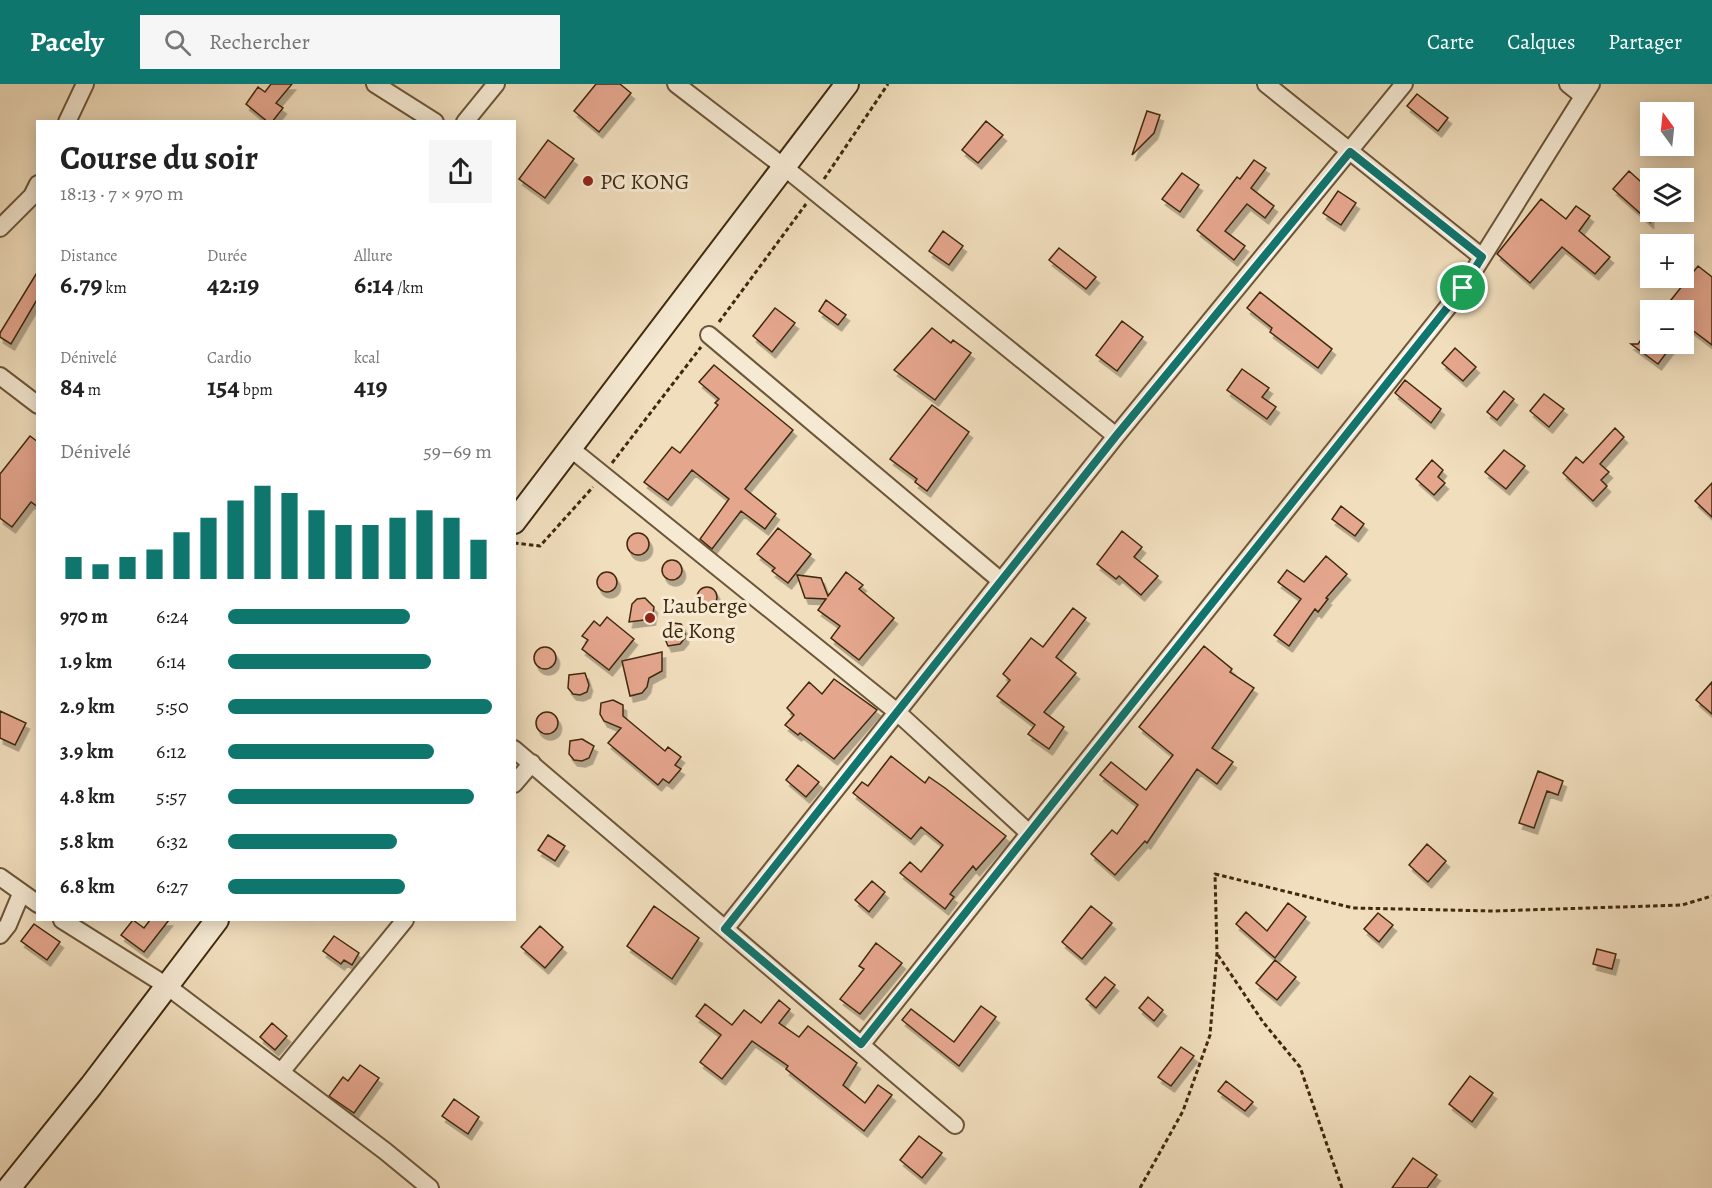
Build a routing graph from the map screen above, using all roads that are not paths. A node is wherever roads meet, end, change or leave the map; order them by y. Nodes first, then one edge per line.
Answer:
1 (85, 84) edge
2 (375, 84) edge
3 (496, 84) edge
4 (676, 84) edge
5 (848, 84) edge
6 (1266, 84) edge
7 (1404, 84) edge
8 (1568, 84) edge
9 (1587, 90) edge
10 (68, 120) edge
11 (432, 120) edge
12 (467, 120) edge
13 (1350, 152) junction
14 (784, 167) junction
15 (36, 194) edge
16 (0, 228) edge
17 (1482, 257) junction
18 (709, 335) dead end
19 (0, 376) edge
20 (36, 403) edge
21 (1116, 436) junction
22 (570, 448) junction
23 (516, 519) edge
24 (1001, 581) junction
25 (897, 712) junction
26 (516, 750) edge
27 (532, 763) junction
28 (516, 782) edge
29 (1029, 834) junction
30 (0, 877) edge
31 (21, 894) junction
32 (36, 903) edge
33 (64, 921) edge
34 (216, 921) edge
35 (404, 921) edge
36 (725, 929) junction
37 (0, 934) edge
38 (167, 986) junction
39 (861, 1044) junction
40 (281, 1072) junction
41 (955, 1125) dead end
42 (9, 1188) edge
43 (430, 1188) edge

1 - 10 street
2 - 11 street
3 - 12 street
4 - 14 street
5 - 14 main road
6 - 13 street
7 - 13 street
8 - 9 street
9 - 17 street
13 - 17 street
13 - 21 street
14 - 21 street
14 - 22 main road
15 - 16 street
17 - 29 street
18 - 24 street
19 - 20 street
21 - 24 street
22 - 23 main road
22 - 25 street
24 - 25 street
25 - 29 street
25 - 36 street
26 - 27 street
27 - 28 street
27 - 36 street
29 - 39 street
30 - 31 street
31 - 32 street
31 - 37 street
33 - 38 street
34 - 38 main road
35 - 40 street
36 - 39 street
38 - 40 street
38 - 42 main road
39 - 41 street
40 - 43 street

